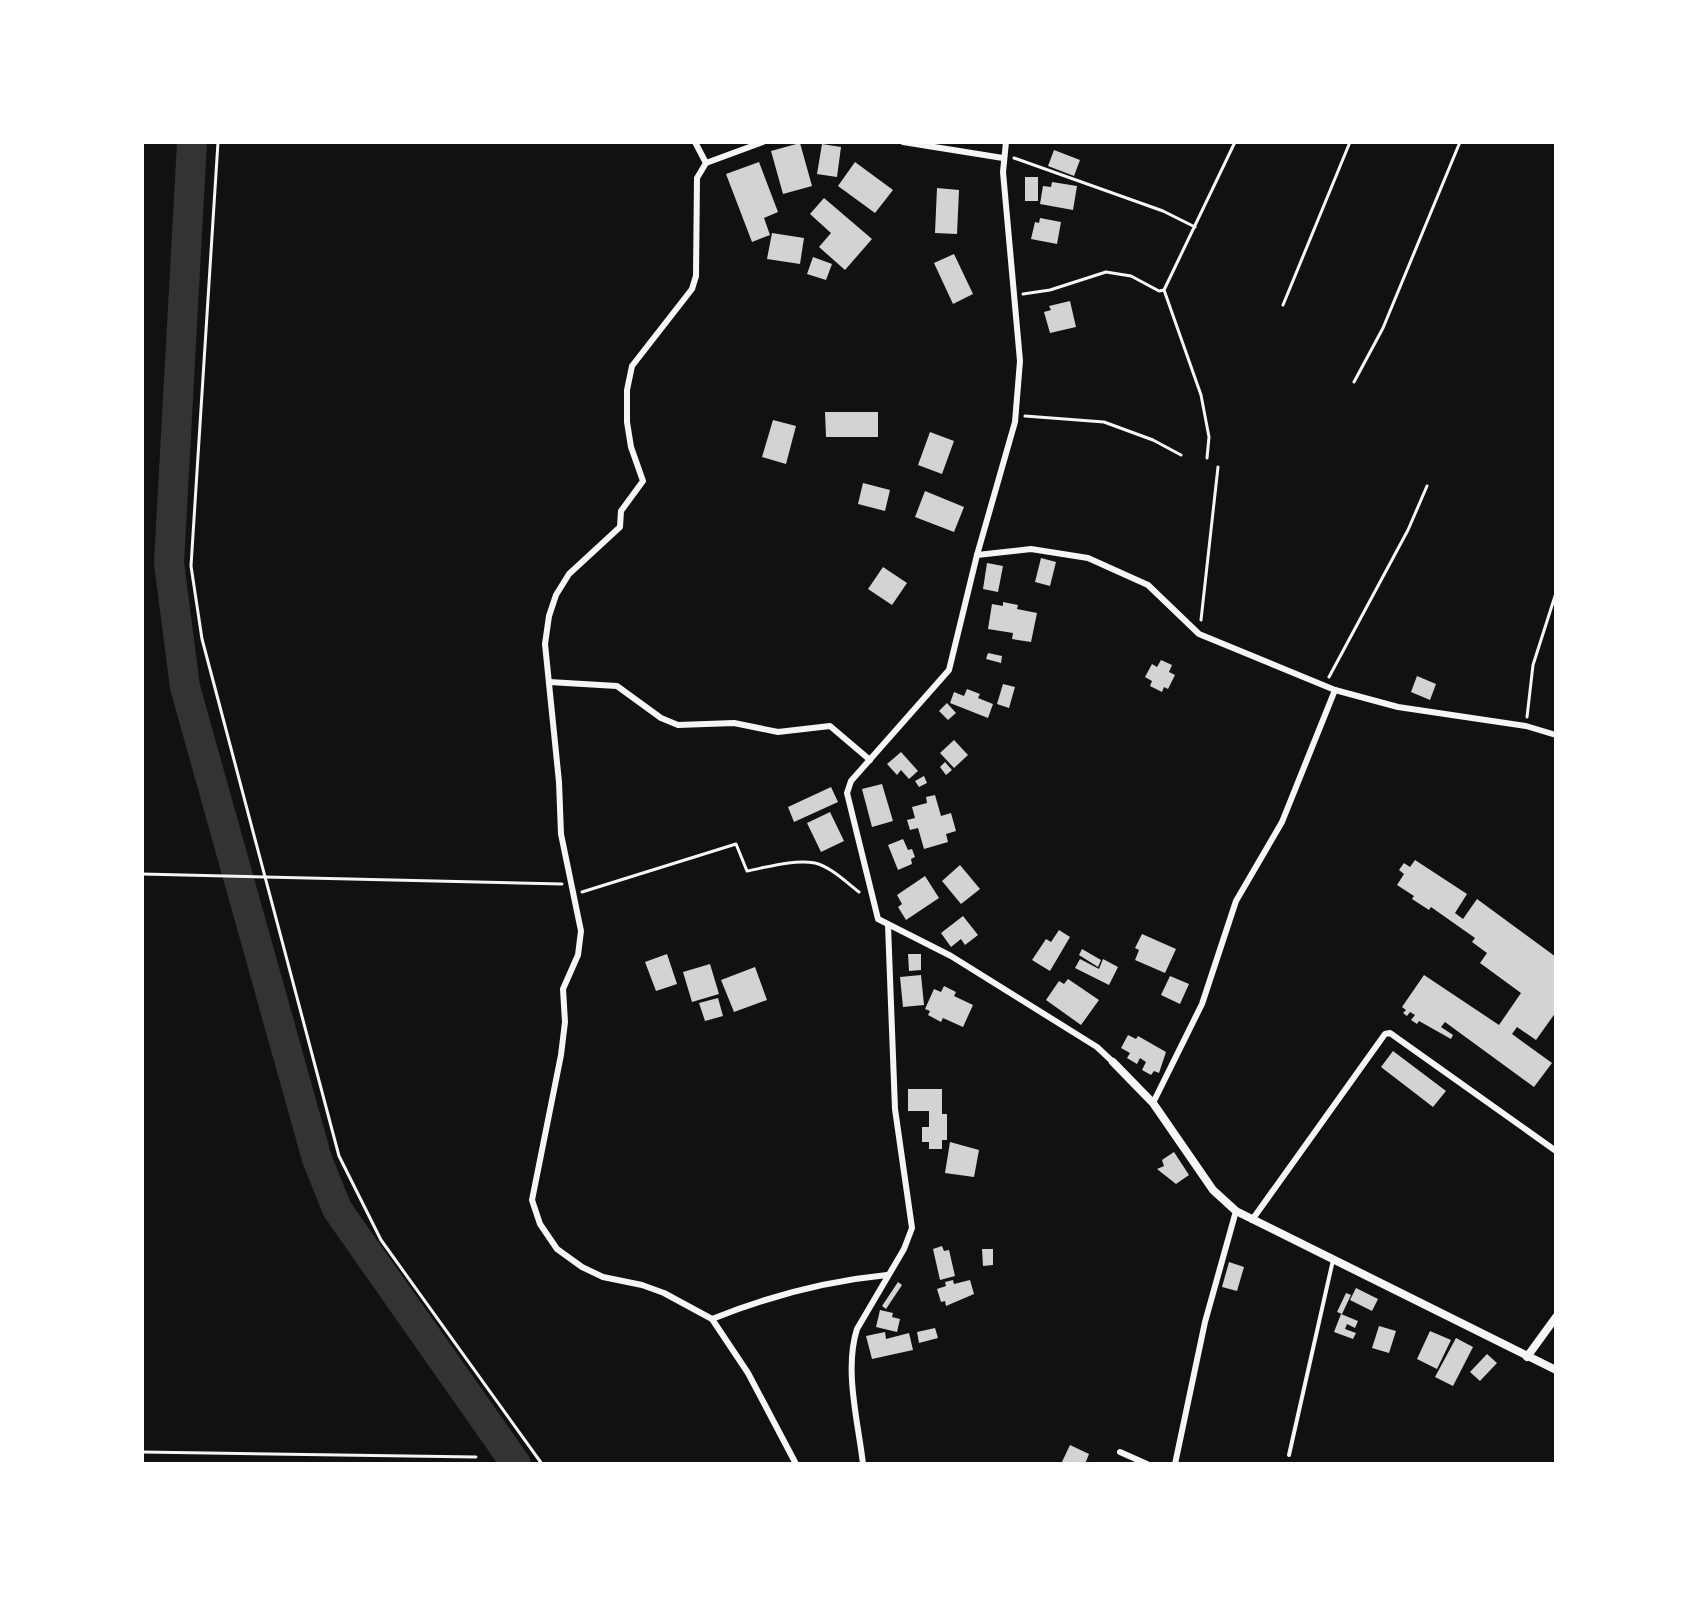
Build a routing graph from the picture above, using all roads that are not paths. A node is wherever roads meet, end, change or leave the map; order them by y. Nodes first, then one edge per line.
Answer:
1 (695, 142) edge
2 (763, 142) edge
3 (903, 142) edge
4 (1005, 142) edge
5 (1003, 156) junction
6 (706, 163) junction
7 (977, 555) junction
8 (549, 682) junction
9 (1335, 690) junction
10 (1556, 735) edge
11 (870, 759) junction
12 (888, 925) junction
13 (1113, 1062) joint
14 (1153, 1103) junction
15 (1556, 1151) edge
16 (1236, 1211) junction
17 (1252, 1220) junction
18 (1334, 1260) junction
19 (887, 1275) junction
20 (1556, 1317) edge
21 (712, 1319) junction
22 (1527, 1356) junction
23 (1556, 1370) edge
24 (1120, 1452) dead end
25 (1289, 1455) dead end
26 (796, 1464) edge
27 (863, 1464) edge
28 (1147, 1464) edge
29 (1175, 1464) edge

1 - 6 street
2 - 6 street
3 - 5 street
4 - 5 street
5 - 7 street
6 - 8 street
7 - 9 street
7 - 11 street
8 - 11 street
8 - 21 street
9 - 10 street
9 - 14 street
11 - 12 street
12 - 13 street
12 - 19 street
13 - 14 street
14 - 16 street
15 - 17 street
16 - 17 street
16 - 29 street
17 - 18 street
18 - 22 street
18 - 25 lane
19 - 21 street
19 - 27 street
20 - 22 street
21 - 26 street
22 - 23 street
24 - 28 street

